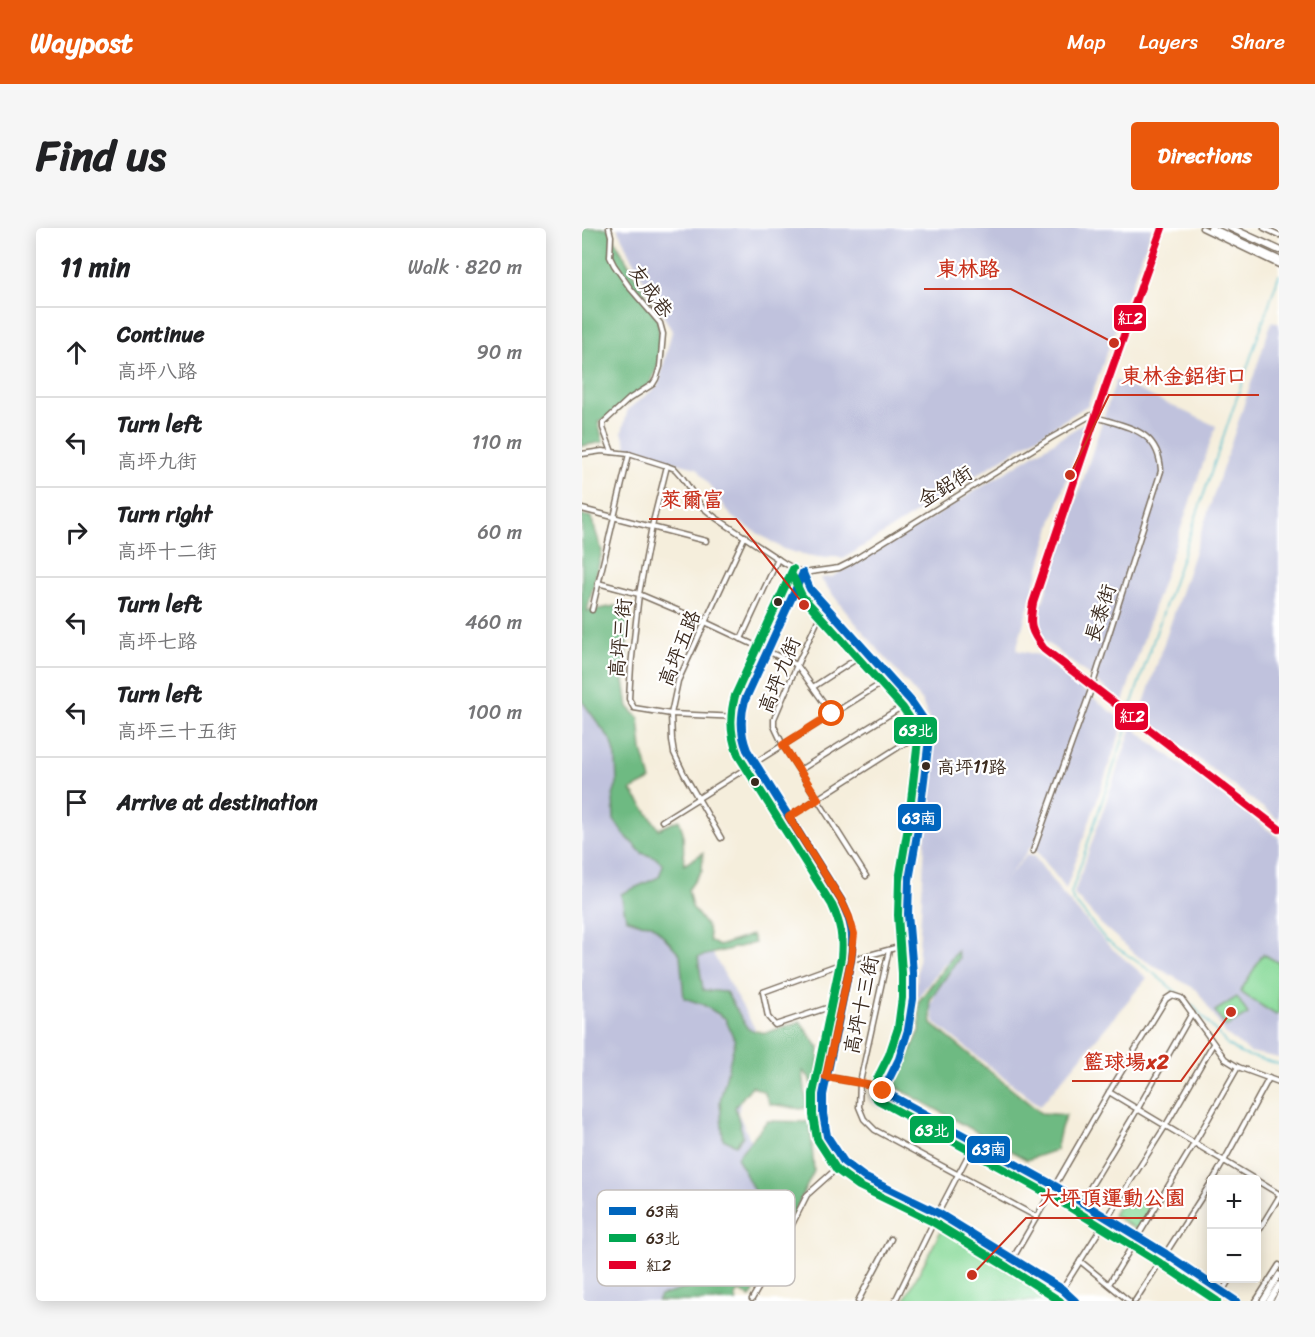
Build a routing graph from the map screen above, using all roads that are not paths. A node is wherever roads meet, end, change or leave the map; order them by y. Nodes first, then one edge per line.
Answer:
1 (609, 228) edge
2 (1162, 228) edge
3 (1202, 228) edge
4 (1211, 228) edge
5 (1231, 228) edge
6 (1264, 228) edge
7 (1279, 235) edge
8 (1279, 250) edge
9 (1279, 260) edge
10 (1279, 265) edge
11 (1097, 414) junction
12 (612, 452) junction
13 (582, 454) edge
14 (629, 454) junction
15 (668, 466) junction
16 (582, 509) edge
17 (614, 518) junction
18 (652, 526) junction
19 (745, 536) junction
20 (706, 541) dead end
21 (778, 559) junction
22 (803, 573) junction
23 (598, 583) junction
24 (639, 594) junction
25 (825, 605) junction
26 (592, 610) dead end
27 (705, 622) junction
28 (741, 639) junction
29 (767, 650) junction
30 (867, 652) junction
31 (797, 665) junction
32 (890, 678) junction
33 (813, 687) junction
34 (1092, 687) junction
35 (911, 701) junction
36 (671, 714) junction
37 (832, 714) junction
38 (740, 717) junction
39 (927, 729) junction
40 (783, 745) junction
41 (754, 763) junction
42 (800, 770) junction
43 (698, 799) junction
44 (818, 799) junction
45 (789, 817) junction
46 (662, 821) dead end
47 (1279, 829) edge
48 (721, 838) dead end
49 (1033, 851) dead end
50 (866, 876) dead end
51 (910, 944) junction
52 (889, 950) junction
53 (851, 960) junction
54 (842, 1003) junction
55 (1192, 1013) junction
56 (1213, 1044) junction
57 (1238, 1067) junction
58 (826, 1077) junction
59 (1269, 1078) junction
60 (860, 1082) junction
61 (1279, 1082) edge
62 (883, 1091) junction
63 (1109, 1092) junction
64 (1137, 1110) junction
65 (1166, 1125) junction
66 (975, 1142) junction
67 (1195, 1142) junction
68 (1224, 1161) junction
69 (844, 1162) junction
70 (958, 1174) junction
71 (1215, 1175) edge
72 (1248, 1175) edge
73 (1261, 1183) edge
74 (1055, 1186) junction
75 (1207, 1188) edge
76 (1279, 1195) edge
77 (1082, 1202) junction
78 (938, 1214) junction
79 (1037, 1217) junction
80 (1107, 1217) junction
81 (795, 1219) edge
82 (1260, 1229) edge
83 (1137, 1236) junction
84 (891, 1239) dead end
85 (1166, 1254) junction
86 (1013, 1258) junction
87 (1080, 1261) junction
88 (1279, 1265) edge
89 (1279, 1275) edge
90 (1227, 1283) edge
91 (1109, 1284) junction
92 (1279, 1285) edge
93 (759, 1286) edge
94 (1062, 1289) junction
95 (1222, 1292) junction
96 (1279, 1295) edge
97 (752, 1299) dead end
98 (858, 1301) edge
99 (895, 1301) edge
100 (1054, 1301) edge
101 (1075, 1301) edge
102 (1129, 1301) edge
103 (1135, 1301) edge
104 (1217, 1301) edge
105 (1236, 1301) edge
106 (1256, 1301) edge
107 (1263, 1301) edge
108 (1269, 1301) edge
109 (1275, 1301) edge

1 - 12 street, 友成巷
2 - 11 street
3 - 10 street
4 - 9 main road
5 - 8 main road
6 - 7 street
11 - 22 street, 金鋁街
11 - 34 street
11 - 34 street, 長泰街
12 - 13 street
12 - 14 street
14 - 15 street
14 - 17 street
15 - 18 street, 高坪三街
15 - 19 street
16 - 17 street
17 - 18 street
17 - 23 street
18 - 20 street
18 - 24 street, 高坪三街
19 - 21 street
19 - 27 street, 高坪五路
21 - 22 street
21 - 28 street
22 - 25 street
22 - 29 street
23 - 24 street
23 - 26 street
24 - 27 street
24 - 36 street, 高坪三街
25 - 30 street
25 - 31 street, 高坪九街
27 - 28 street
27 - 36 street, 高坪五路
28 - 29 street
29 - 31 street
29 - 38 street
30 - 32 street
30 - 33 street
31 - 33 street
31 - 40 street, 高坪九街
32 - 35 street
32 - 37 street
33 - 37 street
34 - 47 street
34 - 49 street, 長泰街
35 - 39 street
35 - 42 street
36 - 38 street, 高坪三街
36 - 43 street, 高坪五路
37 - 40 street
38 - 41 street
39 - 44 street
39 - 51 street
40 - 41 street
40 - 42 street, 高坪九街
41 - 43 street
41 - 45 street
42 - 44 street, 高坪九街
43 - 46 street
43 - 48 street, 高坪五路
44 - 45 street
44 - 50 street, 高坪九街
45 - 53 street
51 - 52 street
51 - 62 street
52 - 53 street
52 - 60 street, 高坪十三街
53 - 54 street
53 - 54 street
54 - 58 street
55 - 56 street
55 - 63 street
55 - 64 street
56 - 57 street
56 - 65 street
57 - 59 street
57 - 67 street
58 - 60 street
58 - 69 street
59 - 61 street
59 - 68 street
60 - 62 street
60 - 70 street, 高坪十三街
62 - 66 street
63 - 64 street
63 - 74 street
64 - 65 street
64 - 77 street
65 - 67 street
65 - 80 street
66 - 70 street
66 - 74 street
67 - 68 street
67 - 83 street
68 - 71 street
68 - 72 street
69 - 78 street
69 - 81 street
70 - 78 street
70 - 79 street, 高坪十三街
73 - 76 street
74 - 77 street
74 - 79 street
75 - 85 street
76 - 82 street
77 - 80 street
78 - 86 street
78 - 99 street
79 - 86 street
80 - 83 street
80 - 87 street
83 - 85 street
83 - 91 street
84 - 98 street
85 - 95 street
85 - 103 street
86 - 94 street
87 - 91 street
87 - 94 street
88 - 106 street
89 - 107 street
90 - 95 street
91 - 102 street
92 - 108 street
93 - 97 street
94 - 100 street
94 - 101 street
95 - 104 street
95 - 105 street
96 - 109 street

